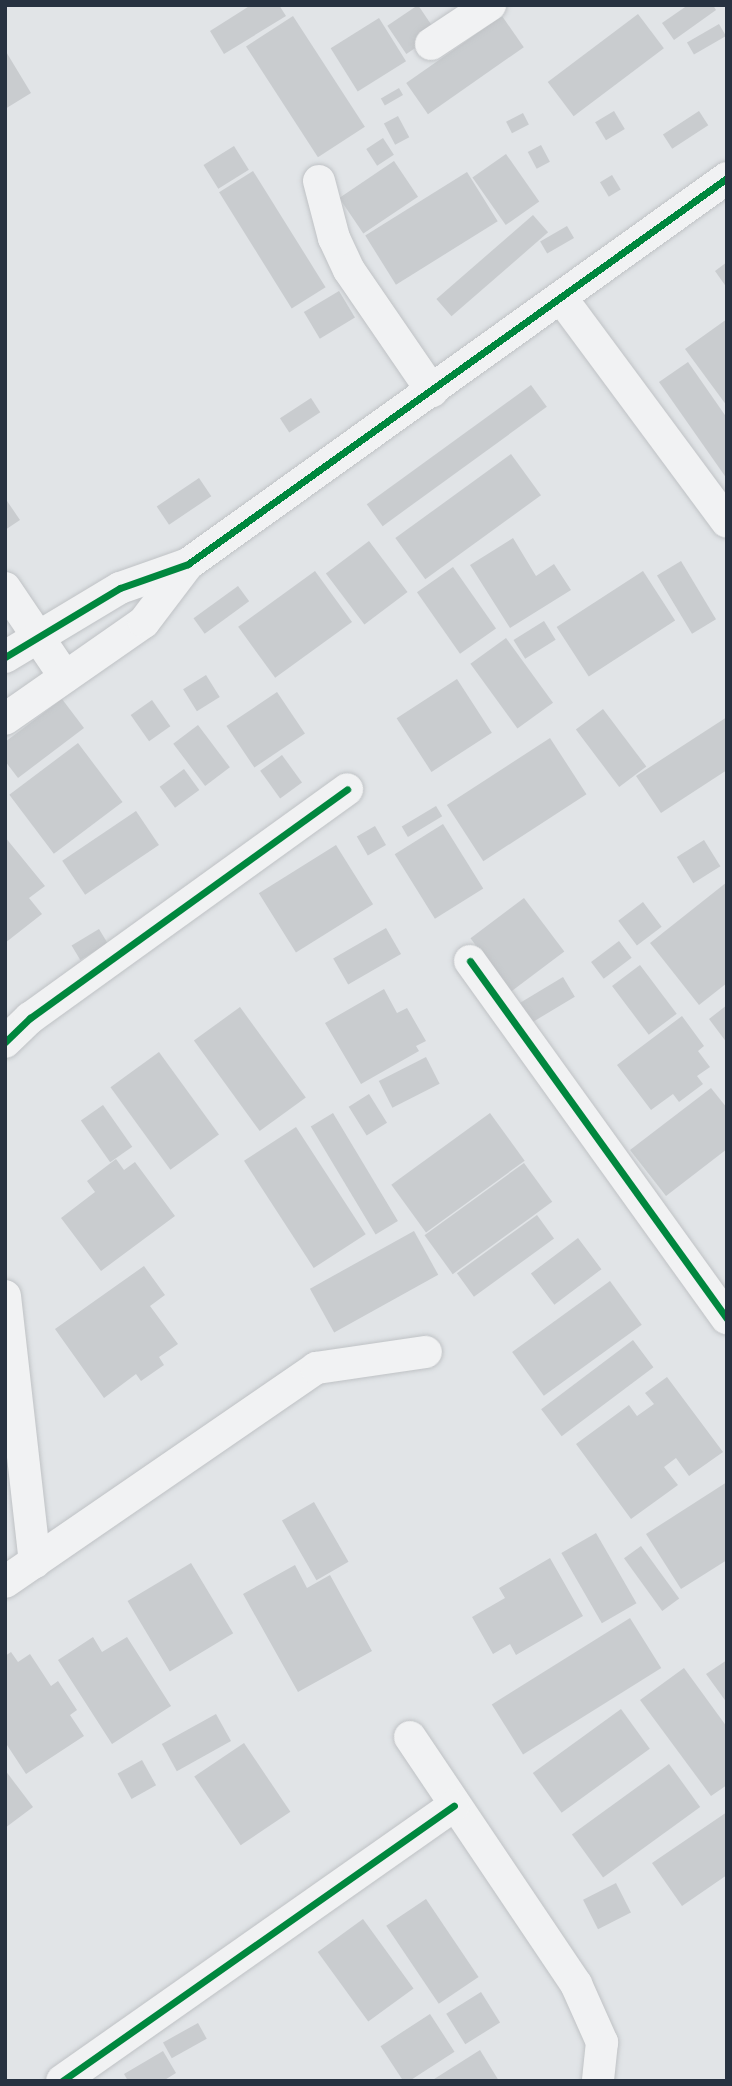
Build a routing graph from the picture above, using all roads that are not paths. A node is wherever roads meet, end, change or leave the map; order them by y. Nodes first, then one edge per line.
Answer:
1 (491, 5) edge
2 (431, 44) dead end
3 (727, 178) edge
4 (319, 181) dead end
5 (562, 299) junction
6 (432, 391) junction
7 (727, 522) edge
8 (188, 564) junction
9 (5, 588) edge
10 (39, 637) junction
11 (5, 657) edge
12 (65, 677) junction
13 (5, 719) edge
14 (346, 789) dead end
15 (470, 961) dead end
16 (5, 1042) edge
17 (716, 1284) edge
18 (5, 1296) edge
19 (727, 1318) edge
20 (426, 1352) dead end
21 (36, 1562) junction
22 (5, 1583) edge
23 (411, 1737) dead end
24 (454, 1805) junction
25 (62, 2081) edge
26 (598, 2081) edge

1 - 2 street
3 - 5 street
4 - 6 street
5 - 6 street
5 - 7 street
6 - 8 street
8 - 10 street
8 - 12 street
9 - 10 street
10 - 11 street
10 - 12 street
12 - 13 street
14 - 16 street
15 - 17 street
17 - 19 street
18 - 21 street
20 - 21 street
21 - 22 street
23 - 24 street
24 - 25 street
24 - 26 street

